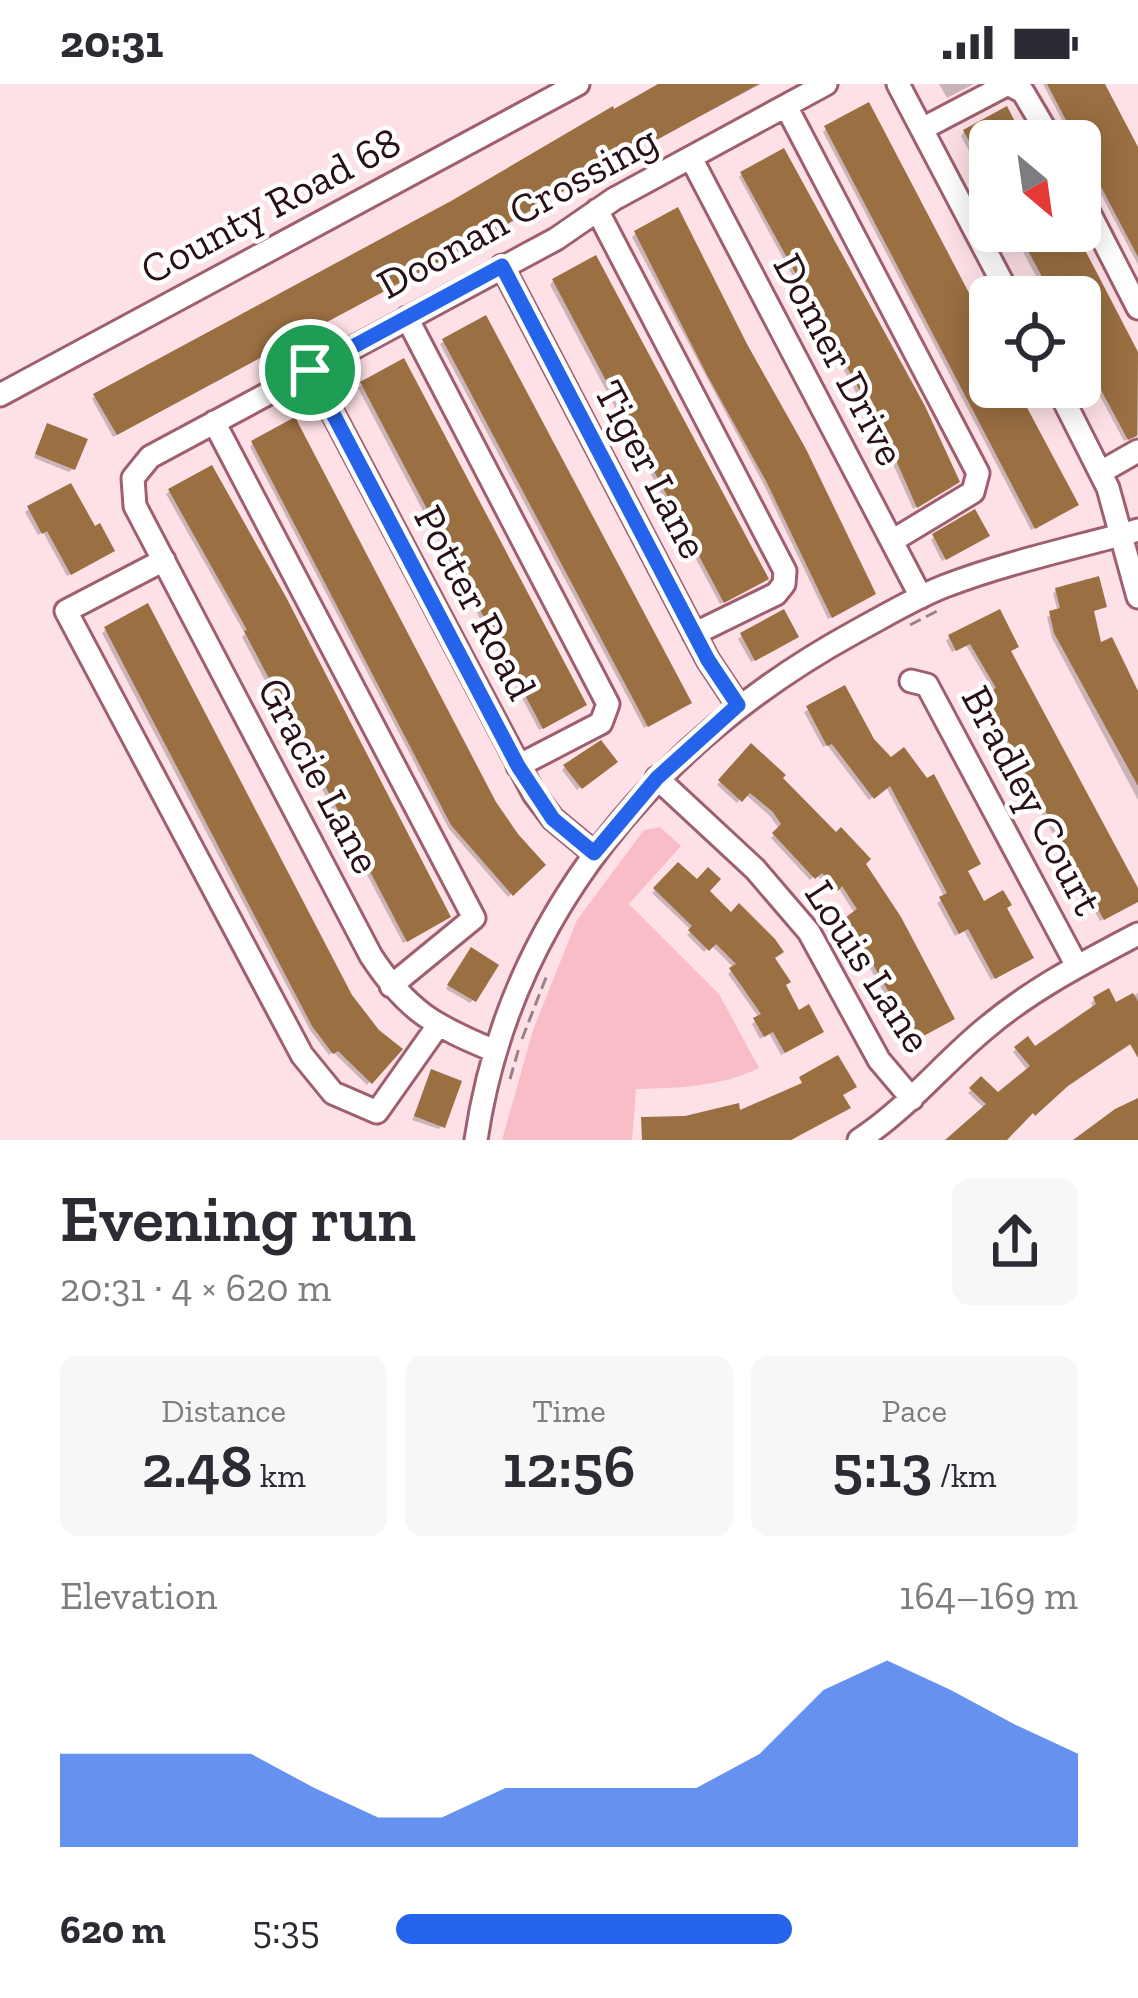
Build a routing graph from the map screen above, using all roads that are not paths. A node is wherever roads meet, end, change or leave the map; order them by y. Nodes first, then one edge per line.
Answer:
1 (578, 84) edge
2 (826, 84) edge
3 (898, 84) edge
4 (786, 106) junction
5 (1040, 120) edge
6 (922, 129) junction
7 (691, 158) junction
8 (597, 210) junction
9 (1101, 236) edge
10 (502, 266) junction
11 (999, 276) edge
12 (1138, 308) edge
13 (407, 318) junction
14 (310, 370) junction
15 (0, 395) edge
16 (1068, 408) edge
17 (214, 422) junction
18 (1138, 451) edge
19 (1101, 472) junction
20 (131, 485) joint
21 (1130, 532) edge
22 (892, 541) junction
23 (164, 560) junction
24 (921, 597) junction
25 (1138, 597) edge
26 (694, 634) junction
27 (911, 681) dead end
28 (738, 705) junction
29 (518, 766) junction
30 (657, 778) junction
31 (594, 853) junction
32 (1138, 934) edge
33 (1077, 966) junction
34 (391, 986) junction
35 (437, 1027) junction
36 (495, 1051) junction
37 (912, 1099) junction
38 (476, 1140) edge
39 (859, 1140) edge

1 - 15 street, County Road 68
2 - 4 street, Doonan Crossing
3 - 6 street
4 - 7 street, Doonan Crossing
4 - 22 street
5 - 6 street
6 - 11 street
7 - 8 street, Doonan Crossing
7 - 22 street, Domer Drive
8 - 10 street, Doonan Crossing
8 - 26 street
9 - 12 street
10 - 13 street, Doonan Crossing
10 - 26 street, Tiger Lane
13 - 14 street, Doonan Crossing
13 - 29 street
14 - 17 street, Doonan Crossing
14 - 29 street, Potter Road
16 - 19 street
17 - 20 street, Doonan Crossing
17 - 34 street
18 - 19 street
19 - 21 street
20 - 23 street, Gracie Lane
21 - 24 street
21 - 25 street
22 - 24 street, Domer Drive
23 - 34 street, Gracie Lane
23 - 35 street
24 - 28 street
26 - 28 street, Tiger Lane
27 - 33 street, Bradley Court
28 - 30 street
29 - 31 street, Potter Road
30 - 31 street
30 - 37 street, Louis Lane
31 - 36 street
32 - 33 street
33 - 37 street
34 - 35 street, Gracie Lane
35 - 36 street, Gracie Lane
36 - 38 street
37 - 39 street

